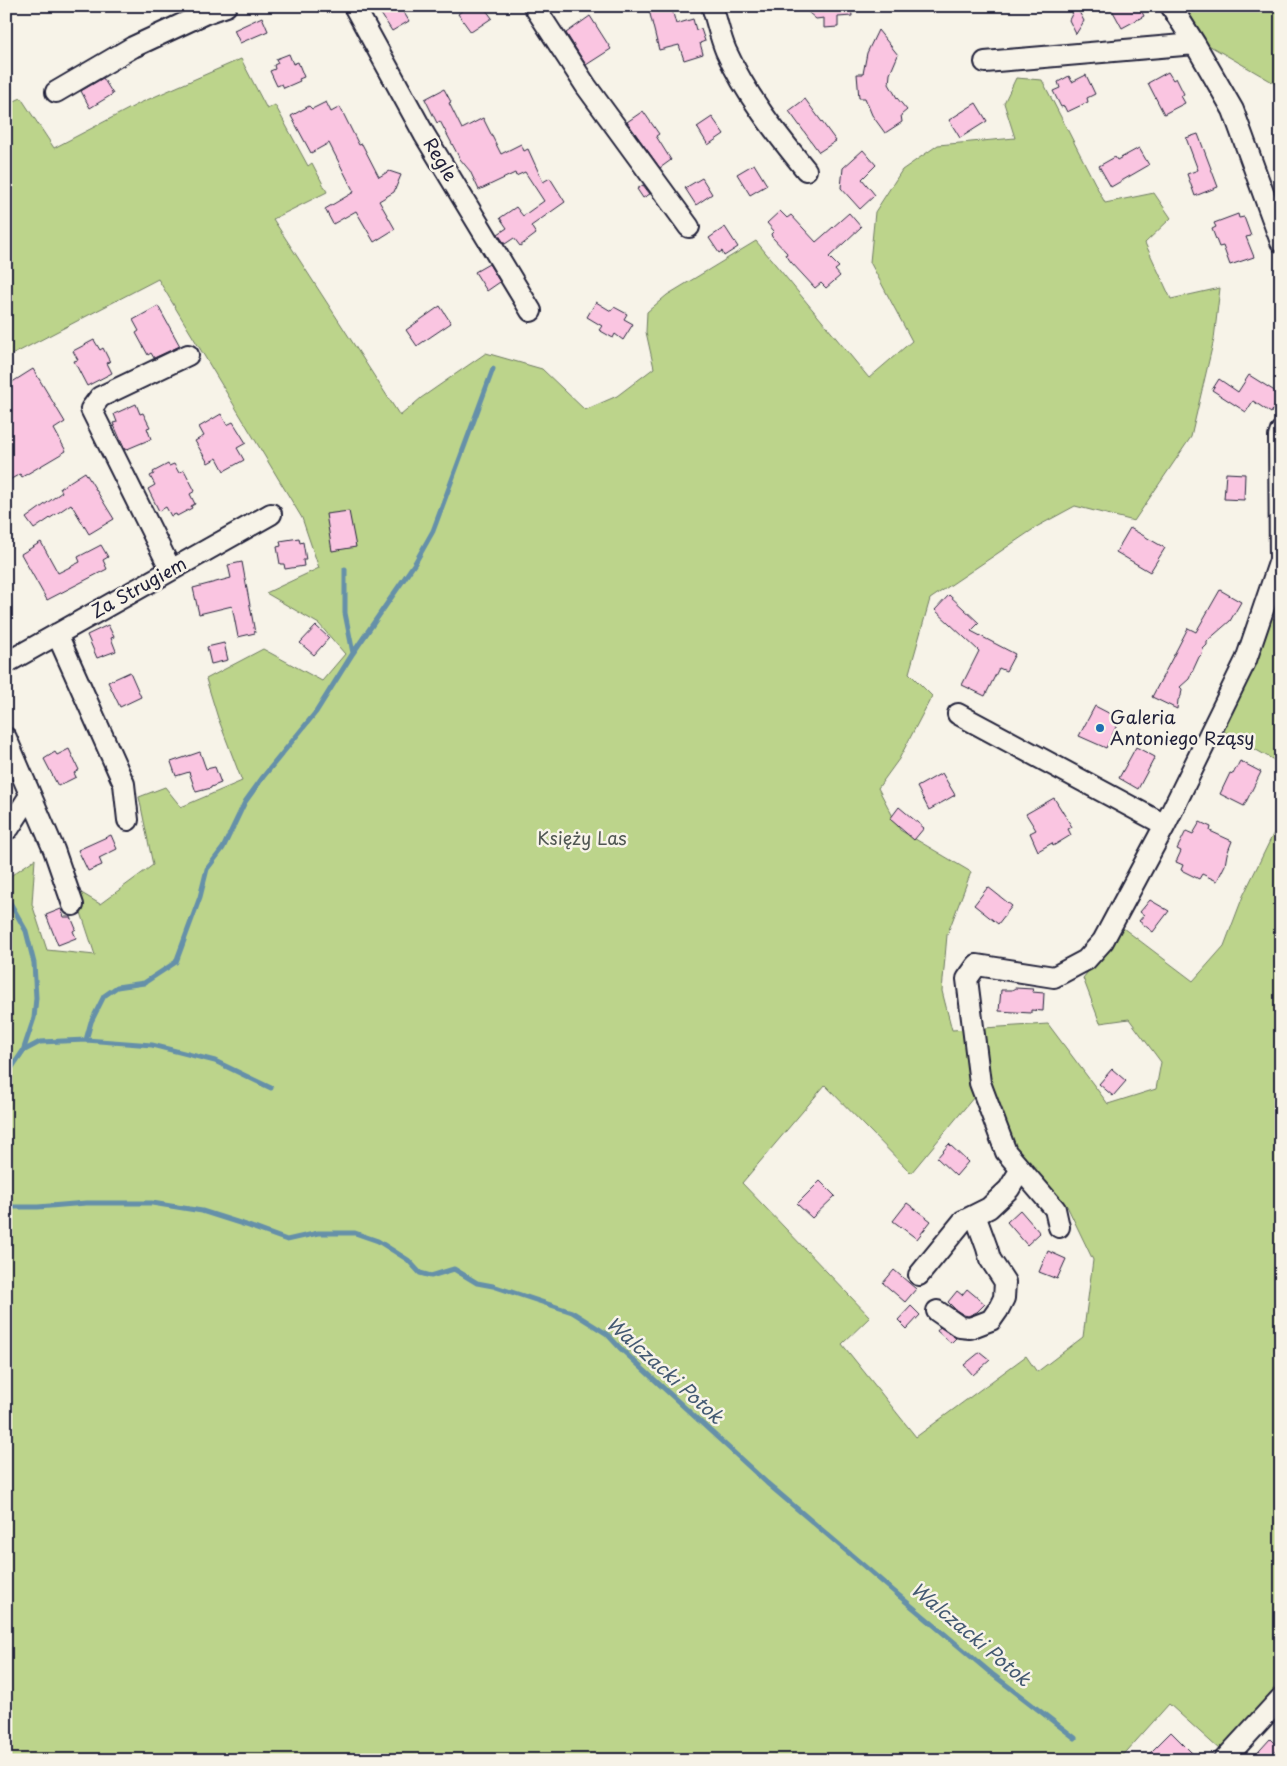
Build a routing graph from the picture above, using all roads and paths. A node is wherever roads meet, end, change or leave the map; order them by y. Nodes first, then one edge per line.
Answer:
1 (226, 6) edge
2 (354, 6) edge
3 (534, 6) edge
4 (712, 6) edge
5 (1171, 6) edge
6 (1195, 44) junction
7 (985, 62) dead end
8 (56, 92) dead end
9 (806, 170) dead end
10 (689, 227) dead end
11 (1281, 242) edge
12 (531, 311) dead end
13 (188, 355) dead end
14 (1281, 431) edge
15 (271, 514) dead end
16 (171, 570) junction
17 (57, 634) junction
18 (6, 663) edge
19 (958, 714) dead end
20 (6, 738) edge
21 (27, 800) dead end
22 (128, 820) dead end
23 (1165, 825) junction
24 (6, 829) edge
25 (73, 905) dead end
26 (1021, 1169) junction
27 (975, 1216) junction
28 (1059, 1227) dead end
29 (919, 1275) dead end
30 (937, 1311) dead end
31 (1281, 1698) edge
32 (1224, 1760) edge

1 - 8 street
2 - 12 street, Regle
3 - 10 street
4 - 9 street
5 - 6 street
6 - 7 street
6 - 11 street
13 - 16 street
14 - 23 street
15 - 16 street, Za Strugiem
16 - 17 street, Za Strugiem
17 - 18 street, Za Strugiem
17 - 22 street
19 - 23 street
20 - 25 street
21 - 24 street
23 - 26 street
26 - 27 street
26 - 28 street
27 - 29 street
27 - 30 street
31 - 32 street

